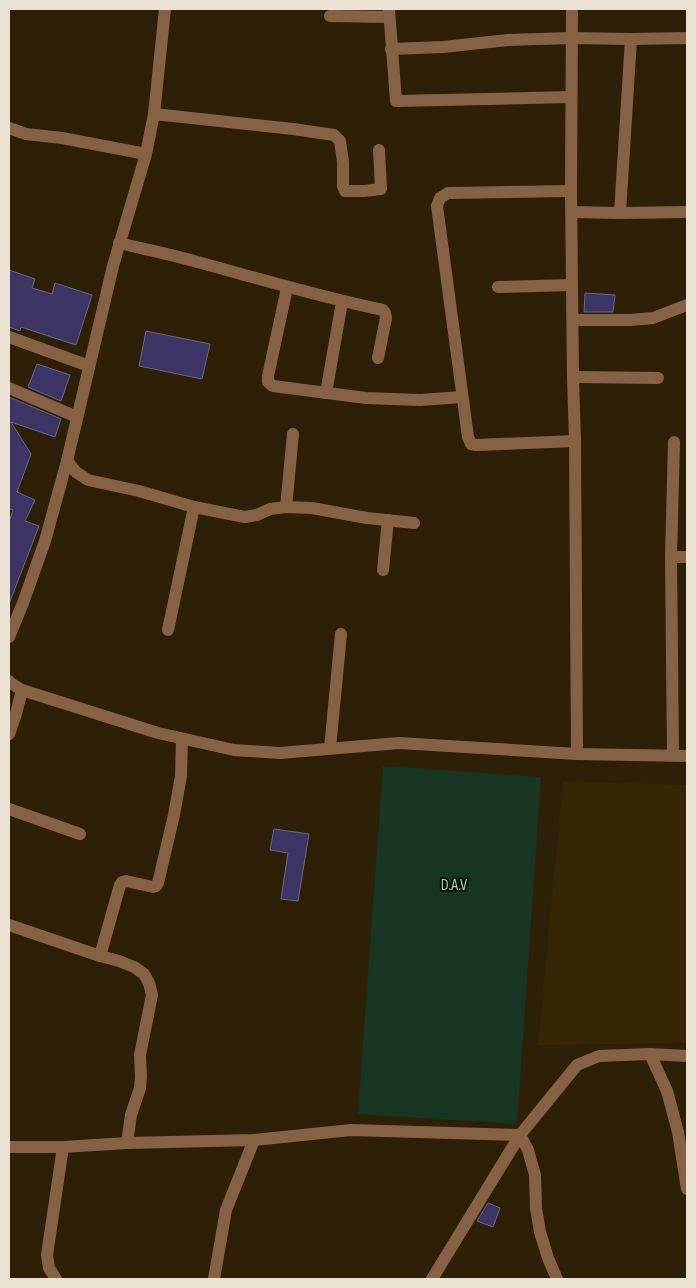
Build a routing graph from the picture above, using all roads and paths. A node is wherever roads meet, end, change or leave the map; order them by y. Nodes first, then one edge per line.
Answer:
1 (165, 9) edge
2 (572, 9) edge
3 (389, 13) edge
4 (330, 16) dead end
5 (571, 38) junction
6 (687, 38) edge
7 (631, 39) junction
8 (392, 49) junction
9 (571, 97) junction
10 (154, 114) junction
11 (9, 128) edge
12 (378, 150) dead end
13 (146, 154) junction
14 (571, 191) junction
15 (572, 212) junction
16 (687, 212) edge
17 (620, 213) junction
18 (119, 243) junction
19 (572, 285) junction
20 (498, 287) dead end
21 (287, 288) junction
22 (342, 302) junction
23 (687, 305) edge
24 (573, 320) junction
25 (9, 337) edge
26 (378, 358) dead end
27 (89, 366) junction
28 (573, 377) junction
29 (658, 378) dead end
30 (9, 388) edge
31 (326, 393) junction
32 (462, 397) junction
33 (77, 417) junction
34 (293, 434) dead end
35 (575, 441) junction
36 (674, 442) dead end
37 (67, 460) junction
38 (194, 507) junction
39 (286, 507) junction
40 (388, 520) junction
41 (414, 522) dead end
42 (671, 557) junction
43 (687, 557) edge
44 (383, 570) dead end
45 (168, 630) dead end
46 (341, 634) dead end
47 (9, 637) edge
48 (9, 681) edge
49 (22, 690) junction
50 (9, 734) edge
51 (182, 740) junction
52 (330, 748) junction
53 (577, 754) junction
54 (673, 755) junction
55 (687, 756) edge
56 (9, 809) edge
57 (80, 834) dead end
58 (9, 925) edge
59 (100, 956) junction
60 (650, 1054) junction
61 (687, 1056) edge
62 (520, 1135) junction
63 (254, 1140) junction
64 (127, 1143) junction
65 (9, 1147) edge
66 (63, 1147) junction
67 (687, 1190) edge
68 (56, 1279) edge
69 (214, 1279) edge
70 (432, 1279) edge
71 (557, 1279) edge

1 - 10 street
2 - 5 street
3 - 4 street
3 - 8 street
5 - 7 street
5 - 8 street
5 - 9 street
6 - 7 street
7 - 17 street
8 - 9 street
9 - 14 street
10 - 12 street
10 - 13 street
11 - 13 street
13 - 18 street
14 - 15 street
14 - 32 street
15 - 17 street
15 - 19 street
16 - 17 street
18 - 21 street
18 - 27 street
19 - 20 street
19 - 24 street
21 - 22 street
21 - 31 street
22 - 26 street
22 - 31 street
23 - 24 street
24 - 28 street
25 - 27 street
27 - 33 street
28 - 29 street
28 - 35 street
30 - 33 street
31 - 32 street
32 - 35 street
33 - 37 street
34 - 39 street
35 - 53 street
36 - 42 street
37 - 38 street
37 - 47 street
38 - 39 street
38 - 45 street
39 - 40 street
40 - 41 street
40 - 44 street
42 - 43 street
42 - 54 street
46 - 52 street
48 - 49 street
49 - 50 street
49 - 51 street
51 - 52 street
51 - 59 street
52 - 53 street
53 - 54 street
54 - 55 street
56 - 57 street
58 - 59 street
59 - 64 street
60 - 61 street
60 - 62 street
60 - 67 street
62 - 63 street
62 - 70 street
62 - 71 street
63 - 64 street
63 - 69 street
64 - 66 street
65 - 66 street
66 - 68 street

